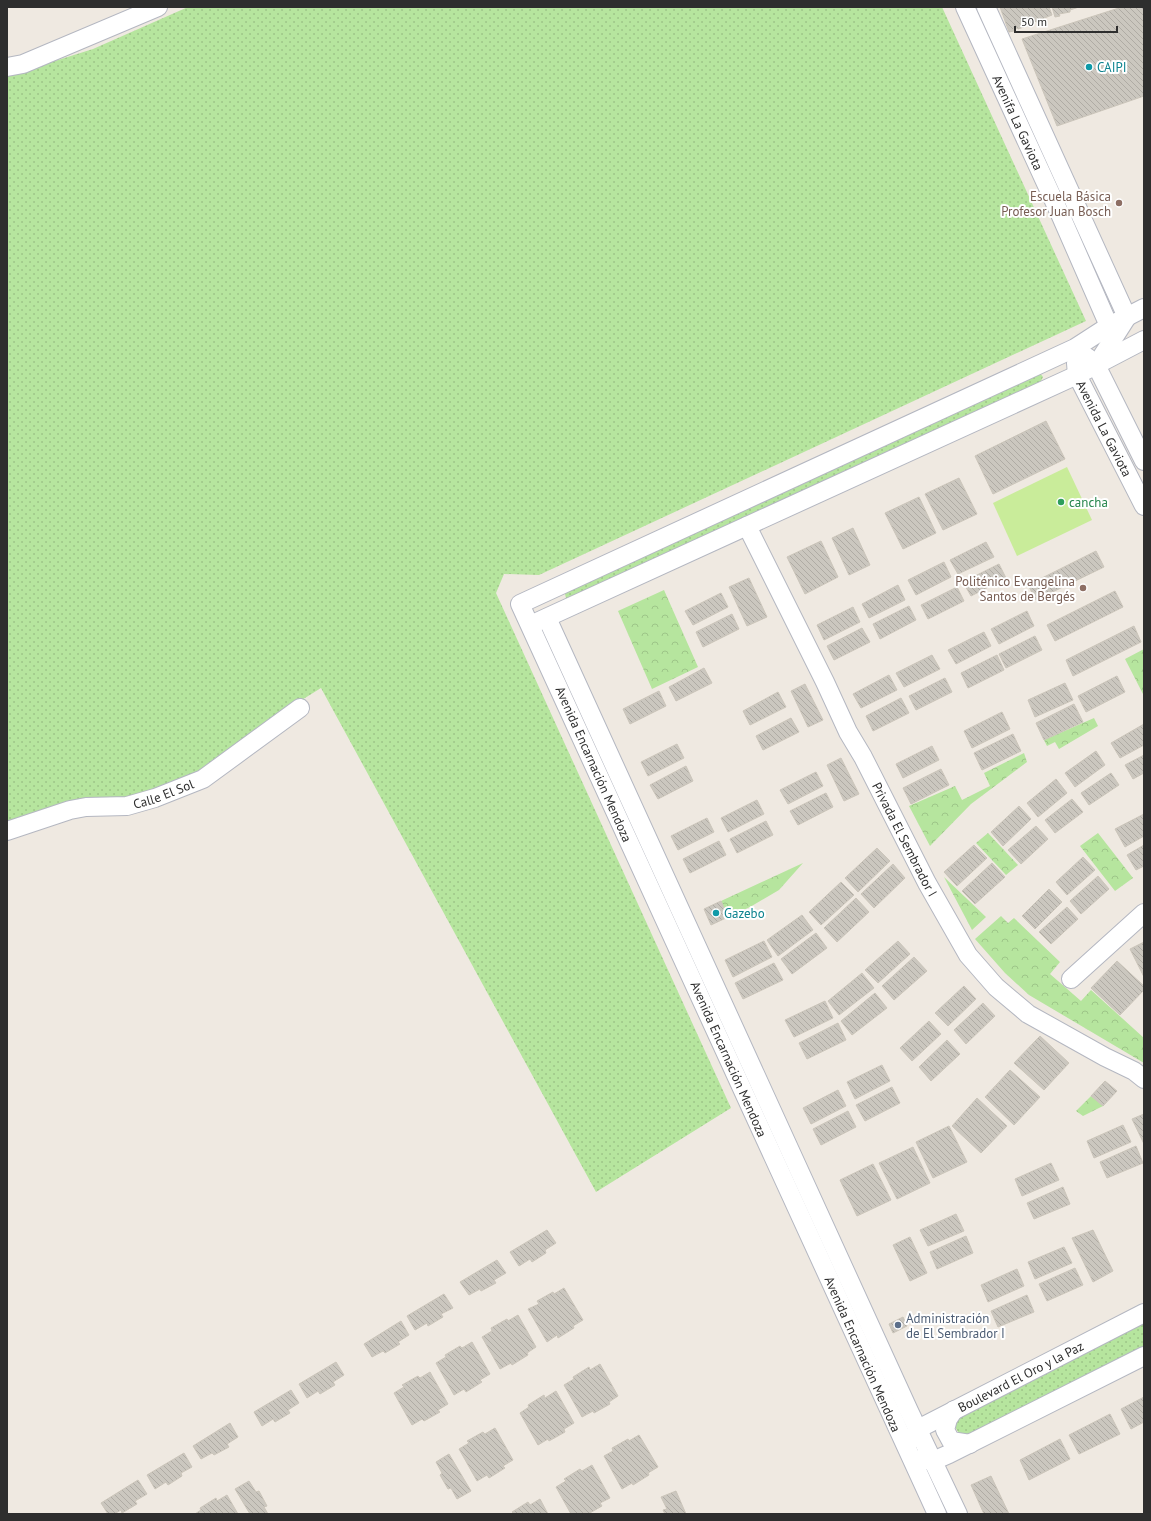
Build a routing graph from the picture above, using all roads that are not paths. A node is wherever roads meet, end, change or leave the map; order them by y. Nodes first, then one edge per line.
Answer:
1 (158, 7) edge
2 (965, 7) edge
3 (986, 7) edge
4 (7, 67) edge
5 (1144, 308) edge
6 (1127, 316) junction
7 (1109, 326) junction
8 (1144, 340) edge
9 (1075, 348) junction
10 (1096, 365) junction
11 (1077, 375) junction
12 (1144, 461) edge
13 (1144, 506) edge
14 (747, 526) junction
15 (547, 618) junction
16 (531, 625) junction
17 (300, 708) dead end
18 (7, 831) edge
19 (1144, 913) edge
20 (1071, 979) dead end
21 (1144, 1080) edge
22 (1144, 1313) edge
23 (1144, 1356) edge
24 (954, 1410) junction
25 (918, 1429) junction
26 (970, 1444) junction
27 (908, 1454) junction
28 (933, 1461) junction
29 (937, 1514) edge
30 (958, 1514) edge

1 - 4 street
2 - 7 street, Avenifa La Gaviota
3 - 6 street, Avenifa La Gaviota
5 - 6 street
6 - 7 street
6 - 10 street
7 - 9 street
8 - 10 street
9 - 10 street
9 - 11 street, Avenida La Gaviota
9 - 16 street, Avenida Encarnación Mendoza
10 - 11 street
10 - 12 street, Avenida La Gaviota
11 - 13 street, Avenida La Gaviota
11 - 14 street
14 - 15 street
14 - 21 street, Privada El Sembrador I
15 - 16 street
15 - 25 street, Avenida Encarnación Mendoza
16 - 27 street, Avenida Encarnación Mendoza
17 - 18 street, Calle El Sol
19 - 20 street
22 - 24 street, Boulevard El Oro y la Paz
23 - 26 street
24 - 25 street, Boulevard El Oro y la Paz
24 - 26 street
25 - 27 street
25 - 28 street, Avenida Encarnación Mendoza
26 - 28 street
27 - 28 street
27 - 29 street, Avenida Encarnación Mendoza
28 - 30 street, Avenida Encarnación Mendoza

